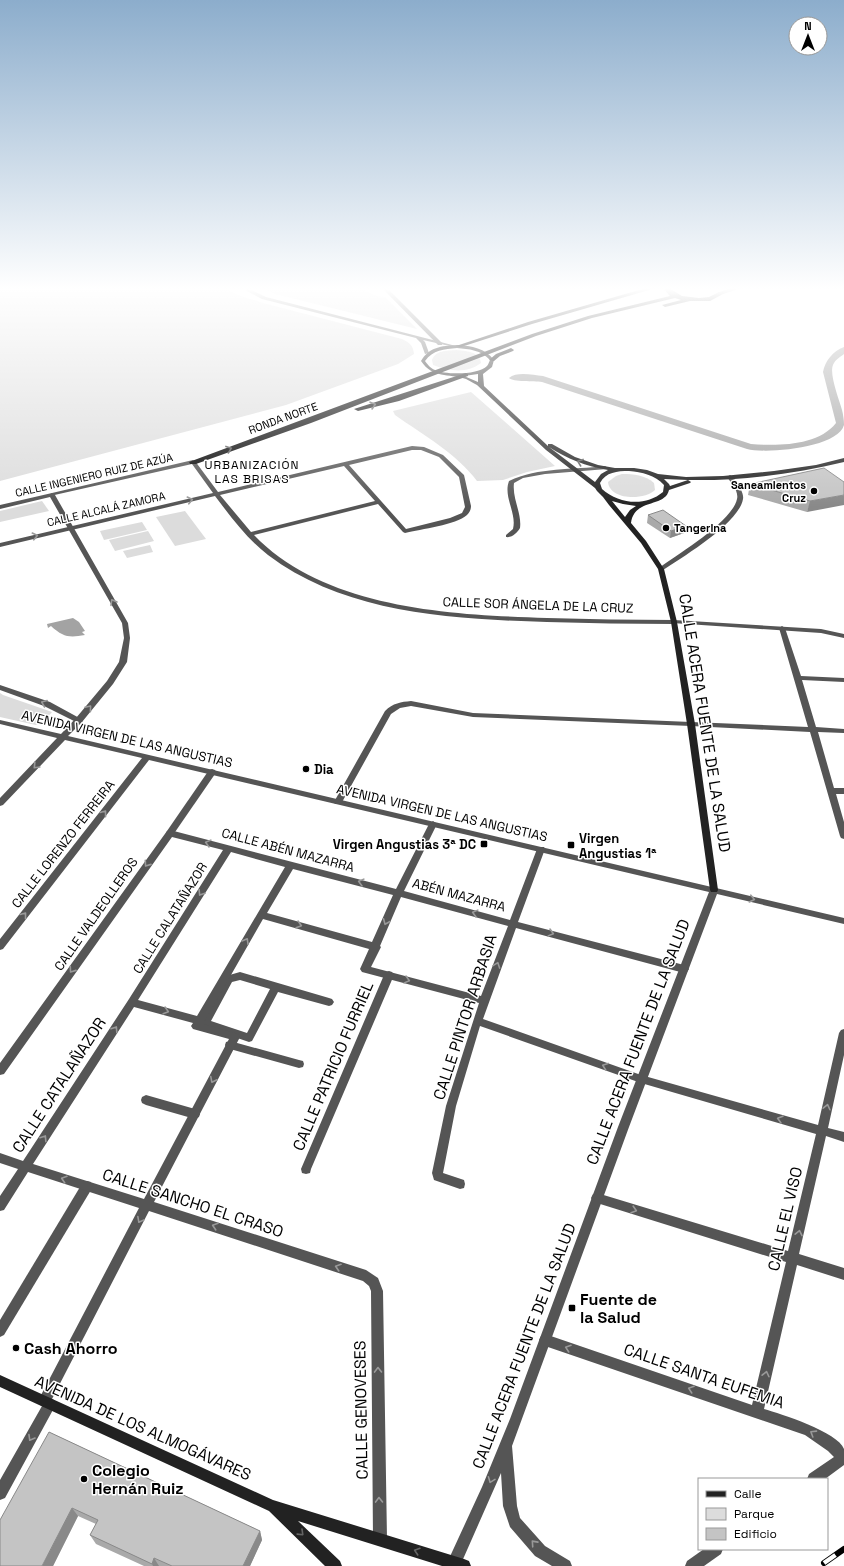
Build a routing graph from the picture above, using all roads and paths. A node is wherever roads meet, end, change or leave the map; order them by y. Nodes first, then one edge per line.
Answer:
1 (423, 361) edge
2 (459, 361) edge
3 (492, 361) edge
4 (482, 371) junction
5 (460, 375) junction
6 (483, 387) junction
7 (308, 422) junction
8 (533, 435) junction
9 (844, 460) edge
10 (193, 462) junction
11 (344, 464) junction
12 (605, 468) junction
13 (618, 470) junction
14 (576, 471) junction
15 (658, 476) junction
16 (730, 477) junction
17 (700, 479) junction
18 (598, 487) junction
19 (668, 490) junction
20 (217, 494) junction
21 (52, 495) junction
22 (606, 496) junction
23 (379, 502) junction
24 (645, 503) junction
25 (0, 508) edge
26 (628, 522) junction
27 (70, 528) junction
28 (250, 534) junction
29 (508, 536) dead end
30 (0, 545) edge
31 (661, 568) junction
32 (674, 622) junction
33 (782, 628) junction
34 (844, 636) edge
35 (798, 678) junction
36 (844, 680) edge
37 (0, 687) edge
38 (79, 720) junction
39 (0, 722) edge
40 (691, 724) junction
41 (814, 730) junction
42 (844, 731) edge
43 (62, 737) junction
44 (147, 757) junction
45 (212, 772) junction
46 (831, 791) junction
47 (844, 791) edge
48 (338, 802) junction
49 (0, 803) edge
50 (433, 824) junction
51 (170, 833) junction
52 (844, 836) edge
53 (229, 848) junction
54 (541, 849) junction
55 (291, 864) junction
56 (714, 890) junction
57 (399, 892) junction
58 (261, 915) junction
59 (844, 921) edge
60 (513, 923) junction
61 (0, 946) edge
62 (376, 947) junction
63 (684, 969) junction
64 (230, 975) junction
65 (389, 976) junction
66 (276, 987) junction
67 (484, 1001) junction
68 (132, 1002) junction
69 (329, 1002) dead end
70 (199, 1021) junction
71 (477, 1021) junction
72 (844, 1034) edge
73 (230, 1045) junction
74 (299, 1064) dead end
75 (0, 1071) edge
76 (641, 1079) junction
77 (146, 1100) dead end
78 (195, 1114) junction
79 (821, 1131) junction
80 (844, 1137) edge
81 (0, 1158) edge
82 (26, 1166) junction
83 (306, 1169) dead end
84 (460, 1184) dead end
85 (87, 1186) junction
86 (597, 1198) junction
87 (148, 1205) junction
88 (0, 1206) edge
89 (794, 1257) junction
90 (844, 1274) edge
91 (374, 1282) joint
92 (0, 1331) edge
93 (545, 1340) junction
94 (0, 1381) edge
95 (47, 1403) junction
96 (757, 1412) junction
97 (506, 1443) junction
98 (843, 1458) edge
99 (815, 1478) edge
100 (0, 1493) edge
101 (272, 1506) junction
102 (380, 1539) junction
103 (715, 1550) edge
104 (457, 1565) edge
105 (335, 1566) edge
106 (565, 1566) edge
107 (692, 1566) edge

1 - 5 main road
2 - 7 highway, RONDA NORTE
3 - 4 main road
4 - 5 main road
4 - 6 main road
5 - 6 main road
7 -> 5 highway
6 - 8 main road
10 -> 7 highway, RONDA NORTE
12 -> 8 main road
8 - 14 main road
9 - 16 main road
10 - 20 street, CALLE SOR ÁNGELA DE LA CRUZ
10 - 21 street, CALLE INGENIERO RUIZ DE AZÚA
11 - 20 street, CALLE ALCALÁ ZAMORA
11 - 23 street
11 - 23 street, CALLE ALCALÁ ZAMORA
12 - 13 main road
12 - 14 street
13 - 15 main road
13 - 18 main road
14 - 18 main road
14 - 29 street
15 - 17 main road
15 - 19 main road
16 - 17 main road
16 - 31 street
17 - 19 main road
18 - 22 main road, CALLE ACERA FUENTE DE LA SALUD
19 - 24 main road
27 -> 20 street, CALLE ALCALÁ ZAMORA
20 - 28 street, CALLE SOR ÁNGELA DE LA CRUZ
21 - 25 street, CALLE INGENIERO RUIZ DE AZÚA
21 - 27 street
22 - 24 main road
22 - 26 main road, CALLE ACERA FUENTE DE LA SALUD
23 - 28 street
24 - 26 main road
26 - 31 main road, CALLE ACERA FUENTE DE LA SALUD
30 -> 27 street, CALLE ALCALÁ ZAMORA
38 -> 27 street
28 - 32 street, CALLE SOR ÁNGELA DE LA CRUZ
31 - 32 main road, CALLE ACERA FUENTE DE LA SALUD
32 - 33 street, CALLE SOR ÁNGELA DE LA CRUZ
32 - 40 main road, CALLE ACERA FUENTE DE LA SALUD
33 - 34 street, CALLE SOR ÁNGELA DE LA CRUZ
33 - 35 street
35 - 36 street
35 - 41 street
38 -> 37 street
38 - 43 street
39 - 43 street, AVENIDA VIRGEN DE LAS ANGUSTIAS
40 - 41 street
40 - 48 street
40 - 56 main road, CALLE ACERA FUENTE DE LA SALUD
41 - 42 street
41 - 46 street
43 - 44 street, AVENIDA VIRGEN DE LAS ANGUSTIAS
43 -> 49 street
44 - 45 street, AVENIDA VIRGEN DE LAS ANGUSTIAS
61 -> 44 street, CALLE LORENZO FERREIRA
45 - 48 street, AVENIDA VIRGEN DE LAS ANGUSTIAS
45 - 51 street, CALLE VALDEOLLEROS
46 - 47 street
46 - 52 street
48 - 50 street, AVENIDA VIRGEN DE LAS ANGUSTIAS
50 - 54 street, AVENIDA VIRGEN DE LAS ANGUSTIAS
50 - 57 street
53 -> 51 street, CALLE ABÉN MAZARRA
51 -> 75 street, CALLE VALDEOLLEROS
53 - 55 street, CALLE ABÉN MAZARRA
53 -> 68 street, CALLE CALATAÑAZOR
54 - 56 street, AVENIDA VIRGEN DE LAS ANGUSTIAS
54 - 60 street, CALLE PINTOR ARBASIA
57 -> 55 street, CALLE ABÉN MAZARRA
55 - 58 street
56 -> 59 street, AVENIDA VIRGEN DE LAS ANGUSTIAS
56 - 63 street, CALLE ACERA FUENTE DE LA SALUD
60 -> 57 street, ABÉN MAZARRA
57 -> 62 street
58 -> 62 street
64 -> 58 street
60 -> 63 street
67 -> 60 street, CALLE PINTOR ARBASIA
62 - 65 street, CALLE PATRICIO FURRIEL
63 - 76 street, CALLE ACERA FUENTE DE LA SALUD
64 - 66 street
64 - 66 street
64 - 70 street
65 -> 67 street, CALLE PATRICIO FURRIEL
65 - 83 street, CALLE PATRICIO FURRIEL
66 - 69 street
67 - 71 street, CALLE PINTOR ARBASIA
68 -> 70 street
82 -> 68 street, CALLE CATALAÑAZOR
70 - 73 street
76 -> 71 street
71 - 84 street, CALLE PINTOR ARBASIA
79 -> 72 street, CALLE EL VISO
73 - 74 street
73 -> 78 street
79 -> 76 street
76 - 86 street, CALLE ACERA FUENTE DE LA SALUD
77 - 78 street
78 - 87 street
79 - 80 street
89 -> 79 street, CALLE EL VISO
81 - 82 street, CALLE SANCHO EL CRASO
85 -> 82 street, CALLE SANCHO EL CRASO
82 - 88 street, CALLE CATALAÑAZOR
85 - 87 street, CALLE SANCHO EL CRASO
85 - 92 street
86 -> 89 street
86 - 93 street, CALLE ACERA FUENTE DE LA SALUD
91 -> 87 street, CALLE SANCHO EL CRASO
87 -> 95 street
89 - 90 street
96 -> 89 street, CALLE EL VISO
102 -> 91 street, CALLE GENOVESES
96 -> 93 street, CALLE SANTA EUFEMIA
93 - 97 street, CALLE ACERA FUENTE DE LA SALUD
94 - 95 main road, AVENIDA DE LOS ALMOGÁVARES
95 -> 100 street
95 - 101 main road, AVENIDA DE LOS ALMOGÁVARES
98 -> 96 street, CALLE SANTA EUFEMIA
97 -> 104 street, CALLE ACERA FUENTE DE LA SALUD
106 -> 97 street
98 - 99 street
101 - 102 main road, AVENIDA DE LOS ALMOGÁVARES
101 -> 105 main road, AVENIDA DE LOS ALMOGÁVARES
104 -> 102 main road, AVENIDA DE LOS ALMOGÁVARES
103 - 107 street

